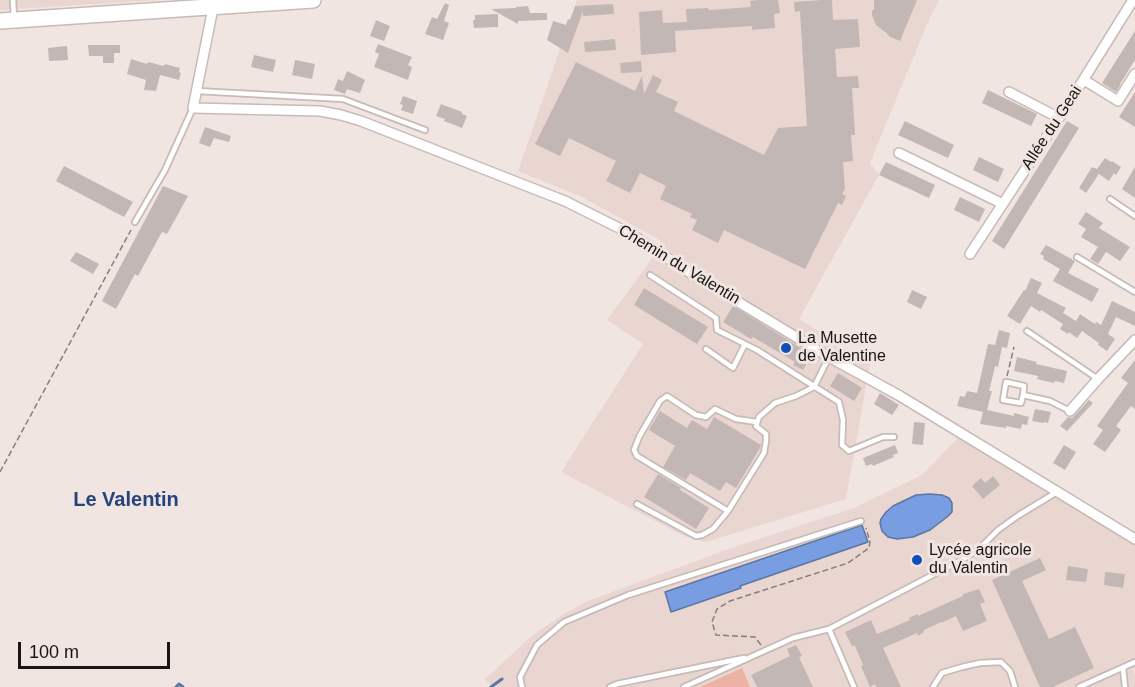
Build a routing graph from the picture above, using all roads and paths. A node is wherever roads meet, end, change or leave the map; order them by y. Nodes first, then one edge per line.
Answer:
1 (13, 0) edge
2 (313, 0) edge
3 (1133, 0) edge
4 (213, 8) junction
5 (7, 21) edge
6 (1135, 74) edge
7 (1084, 80) junction
8 (1009, 92) dead end
9 (196, 93) junction
10 (193, 108) junction
11 (1059, 118) junction
12 (425, 130) dead end
13 (899, 153) dead end
14 (1110, 199) dead end
15 (1003, 204) junction
16 (1135, 216) edge
17 (135, 222) joint
18 (970, 254) dead end
19 (1077, 257) dead end
20 (650, 275) dead end
21 (1135, 292) edge
22 (1027, 331) dead end
23 (1135, 340) edge
24 (745, 344) junction
25 (1014, 347) dead end
26 (706, 349) dead end
27 (829, 357) junction
28 (1098, 379) junction
29 (1006, 382) junction
30 (814, 387) junction
31 (1023, 395) junction
32 (1070, 411) joint
33 (757, 422) junction
34 (894, 437) dead end
35 (0, 472) edge
36 (1057, 492) junction
37 (637, 504) dead end
38 (728, 511) junction
39 (861, 521) joint
40 (1135, 539) edge
41 (829, 629) junction
42 (766, 650) junction
43 (752, 656) junction
44 (1135, 662) edge
45 (1122, 668) junction
46 (522, 687) edge
47 (609, 687) edge
48 (684, 687) edge
49 (854, 687) edge
50 (933, 687) edge
51 (1015, 687) edge
52 (1079, 687) edge
53 (1125, 687) edge

1 - 5 lane
2 - 4 main road
3 - 7 street, Allée du Geai
4 - 5 main road
4 - 9 street
6 - 7 street
7 - 11 street, Allée du Geai
8 - 11 street
9 - 10 street
9 - 12 lane
10 - 17 lane
10 - 27 street, Chemin du Valentin
11 - 15 street, Allée du Geai
13 - 15 street
14 - 16 lane
15 - 18 street, Allée du Geai
17 - 35 path
19 - 21 lane
20 - 24 lane
22 - 28 lane
23 - 28 street
24 - 26 lane
24 - 30 lane
25 - 29 path
27 - 30 lane
27 - 36 street, Chemin du Valentin
28 - 32 street
29 - 31 lane
29 - 31 lane
30 - 33 lane
30 - 34 lane
31 - 32 lane
33 - 38 lane
33 - 38 lane
36 - 40 street, Chemin du Valentin
36 - 41 lane
37 - 38 lane
39 - 42 path
39 - 46 lane
41 - 42 lane
41 - 49 lane
42 - 43 lane
43 - 47 lane
43 - 48 lane
44 - 45 lane
45 - 52 lane
45 - 53 lane
50 - 51 lane

